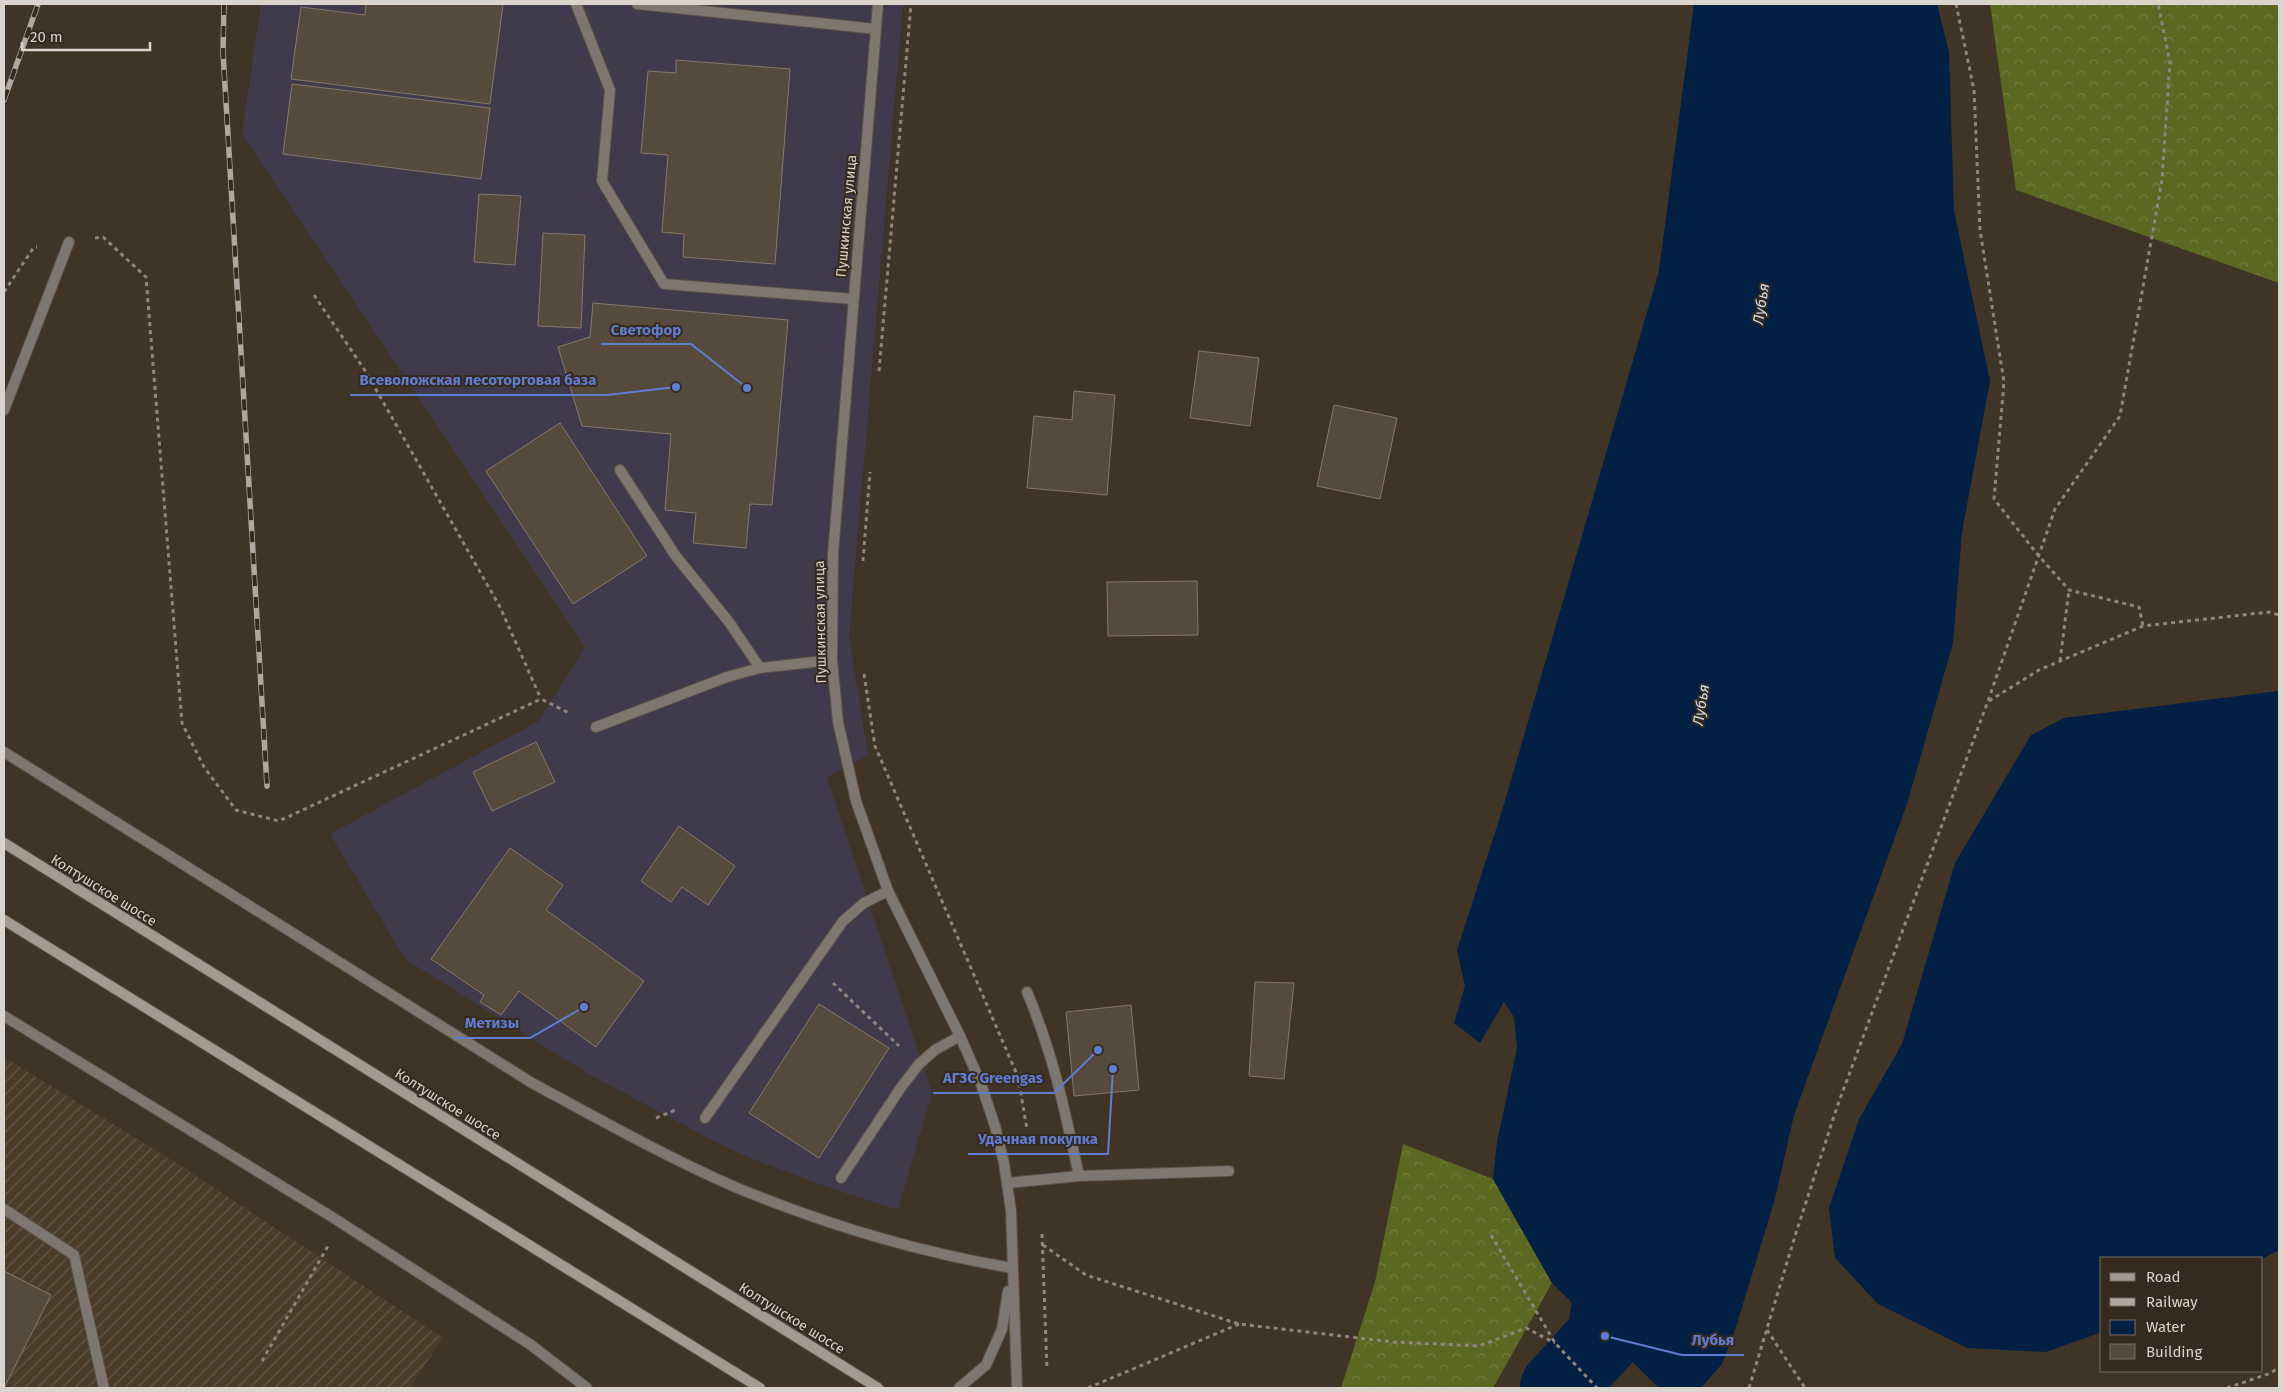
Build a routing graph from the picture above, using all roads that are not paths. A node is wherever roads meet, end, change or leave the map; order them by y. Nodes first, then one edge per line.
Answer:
1 (576, 4) edge
2 (636, 4) edge
3 (878, 4) edge
4 (876, 29) junction
5 (69, 242) road end
6 (853, 299) junction
7 (4, 410) edge
8 (620, 470) dead end
9 (832, 660) junction
10 (760, 668) junction
11 (596, 727) road end
12 (4, 752) edge
13 (4, 843) edge
14 (888, 891) junction
15 (4, 920) edge
16 (1027, 992) dead end
17 (4, 1016) edge
18 (960, 1036) junction
19 (705, 1118) dead end
20 (1229, 1171) dead end
21 (1079, 1176) junction
22 (841, 1178) dead end
23 (1007, 1183) junction
24 (4, 1209) edge
25 (1012, 1268) junction
26 (876, 1387) edge
27 (104, 1388) edge
28 (587, 1388) edge
29 (760, 1388) edge
30 (887, 1388) edge
31 (959, 1388) edge
32 (1017, 1388) edge

1 - 6 street
2 - 4 street
3 - 4 street, Пушкинская улица
4 - 6 street, Пушкинская улица
5 - 7 street
6 - 9 street, Пушкинская улица
8 - 10 street
9 - 10 street
9 - 14 street, Пушкинская улица
10 - 11 street
12 - 25 street
13 - 26 main road, Колтушское шоссе
14 - 18 street, Пушкинская улица
14 - 19 street
15 - 29 main road
16 - 21 street
17 - 28 street
18 - 22 street
18 - 23 street, Пушкинская улица
20 - 21 street
21 - 23 street
23 - 25 street, Пушкинская улица
24 - 27 street
25 - 31 street, Пушкинская улица
25 - 32 street, Пушкинская улица
26 - 30 street

